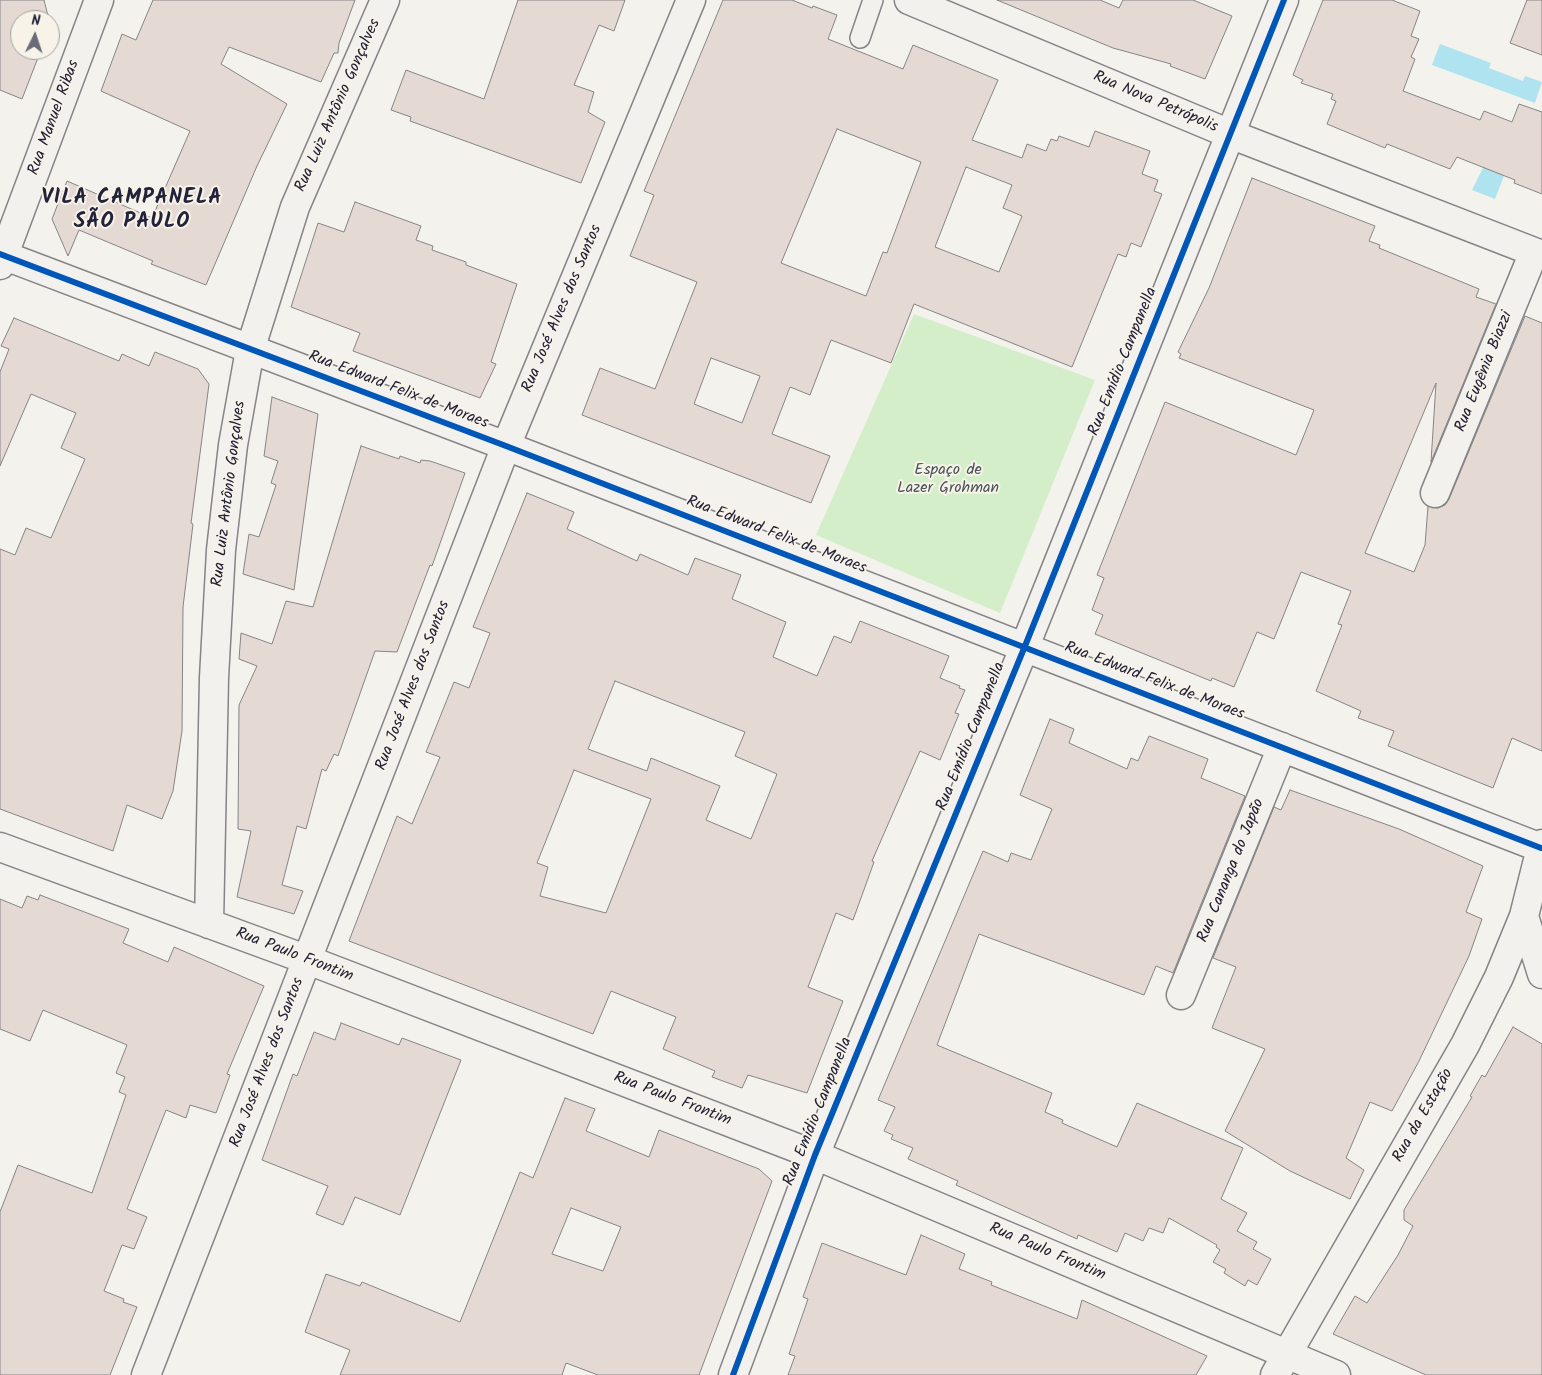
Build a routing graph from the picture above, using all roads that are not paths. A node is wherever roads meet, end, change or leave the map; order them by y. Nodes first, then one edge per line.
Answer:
1 (99, 0) edge
2 (385, 0) edge
3 (691, 0) edge
4 (873, 0) edge
5 (909, 0) edge
6 (1284, 0) edge
7 (860, 38) dead end
8 (1230, 134) junction
9 (1538, 253) edge
10 (1, 258) edge
11 (250, 350) junction
12 (506, 446) junction
13 (1435, 493) dead end
14 (1025, 646) junction
15 (1282, 746) junction
16 (0, 846) edge
17 (1541, 846) edge
18 (1524, 916) junction
19 (209, 924) junction
20 (308, 960) junction
21 (1542, 974) edge
22 (1181, 995) dead end
23 (815, 1155) junction
24 (1281, 1364) edge
25 (146, 1375) edge
26 (733, 1375) edge
27 (1336, 1375) edge

1 - 10 street, Rua Manuel Ribas
2 - 11 street, Rua Luiz Antônio Gonçalves
3 - 12 street, Rua José Alves dos Santos
4 - 7 lane
5 - 8 street, Rua Nova Petrópolis
6 - 8 street, Rua Emídio Campanella
8 - 9 street, Rua Nova Petrópolis
8 - 14 street, Rua Emídio Campanella
9 - 13 street, Rua Eugênia Biazzi
10 - 11 street, Rua Edward Felix de Moraes
11 - 12 street, Rua Edward Felix de Moraes
11 - 19 street, Rua Luiz Antônio Gonçalves
12 - 14 street, Rua Edward Felix de Moraes
12 - 20 street, Rua José Alves dos Santos
14 - 15 street, Rua Edward Felix de Moraes
14 - 23 street, Rua Emídio Campanella
15 - 17 street, Rua Edward Felix de Moraes
15 - 22 street, Rua Cananga do Japão
16 - 19 street, Rua Paulo Frontim
17 - 18 street, Rua da Estação
18 - 21 street
18 - 24 street, Rua da Estação
19 - 20 street, Rua Paulo Frontim
20 - 23 street, Rua Paulo Frontim
20 - 25 street, Rua José Alves dos Santos
23 - 24 street, Rua Paulo Frontim
23 - 26 street, Rua Emídio Campanella
24 - 27 street, Rua Paulo Frontim

